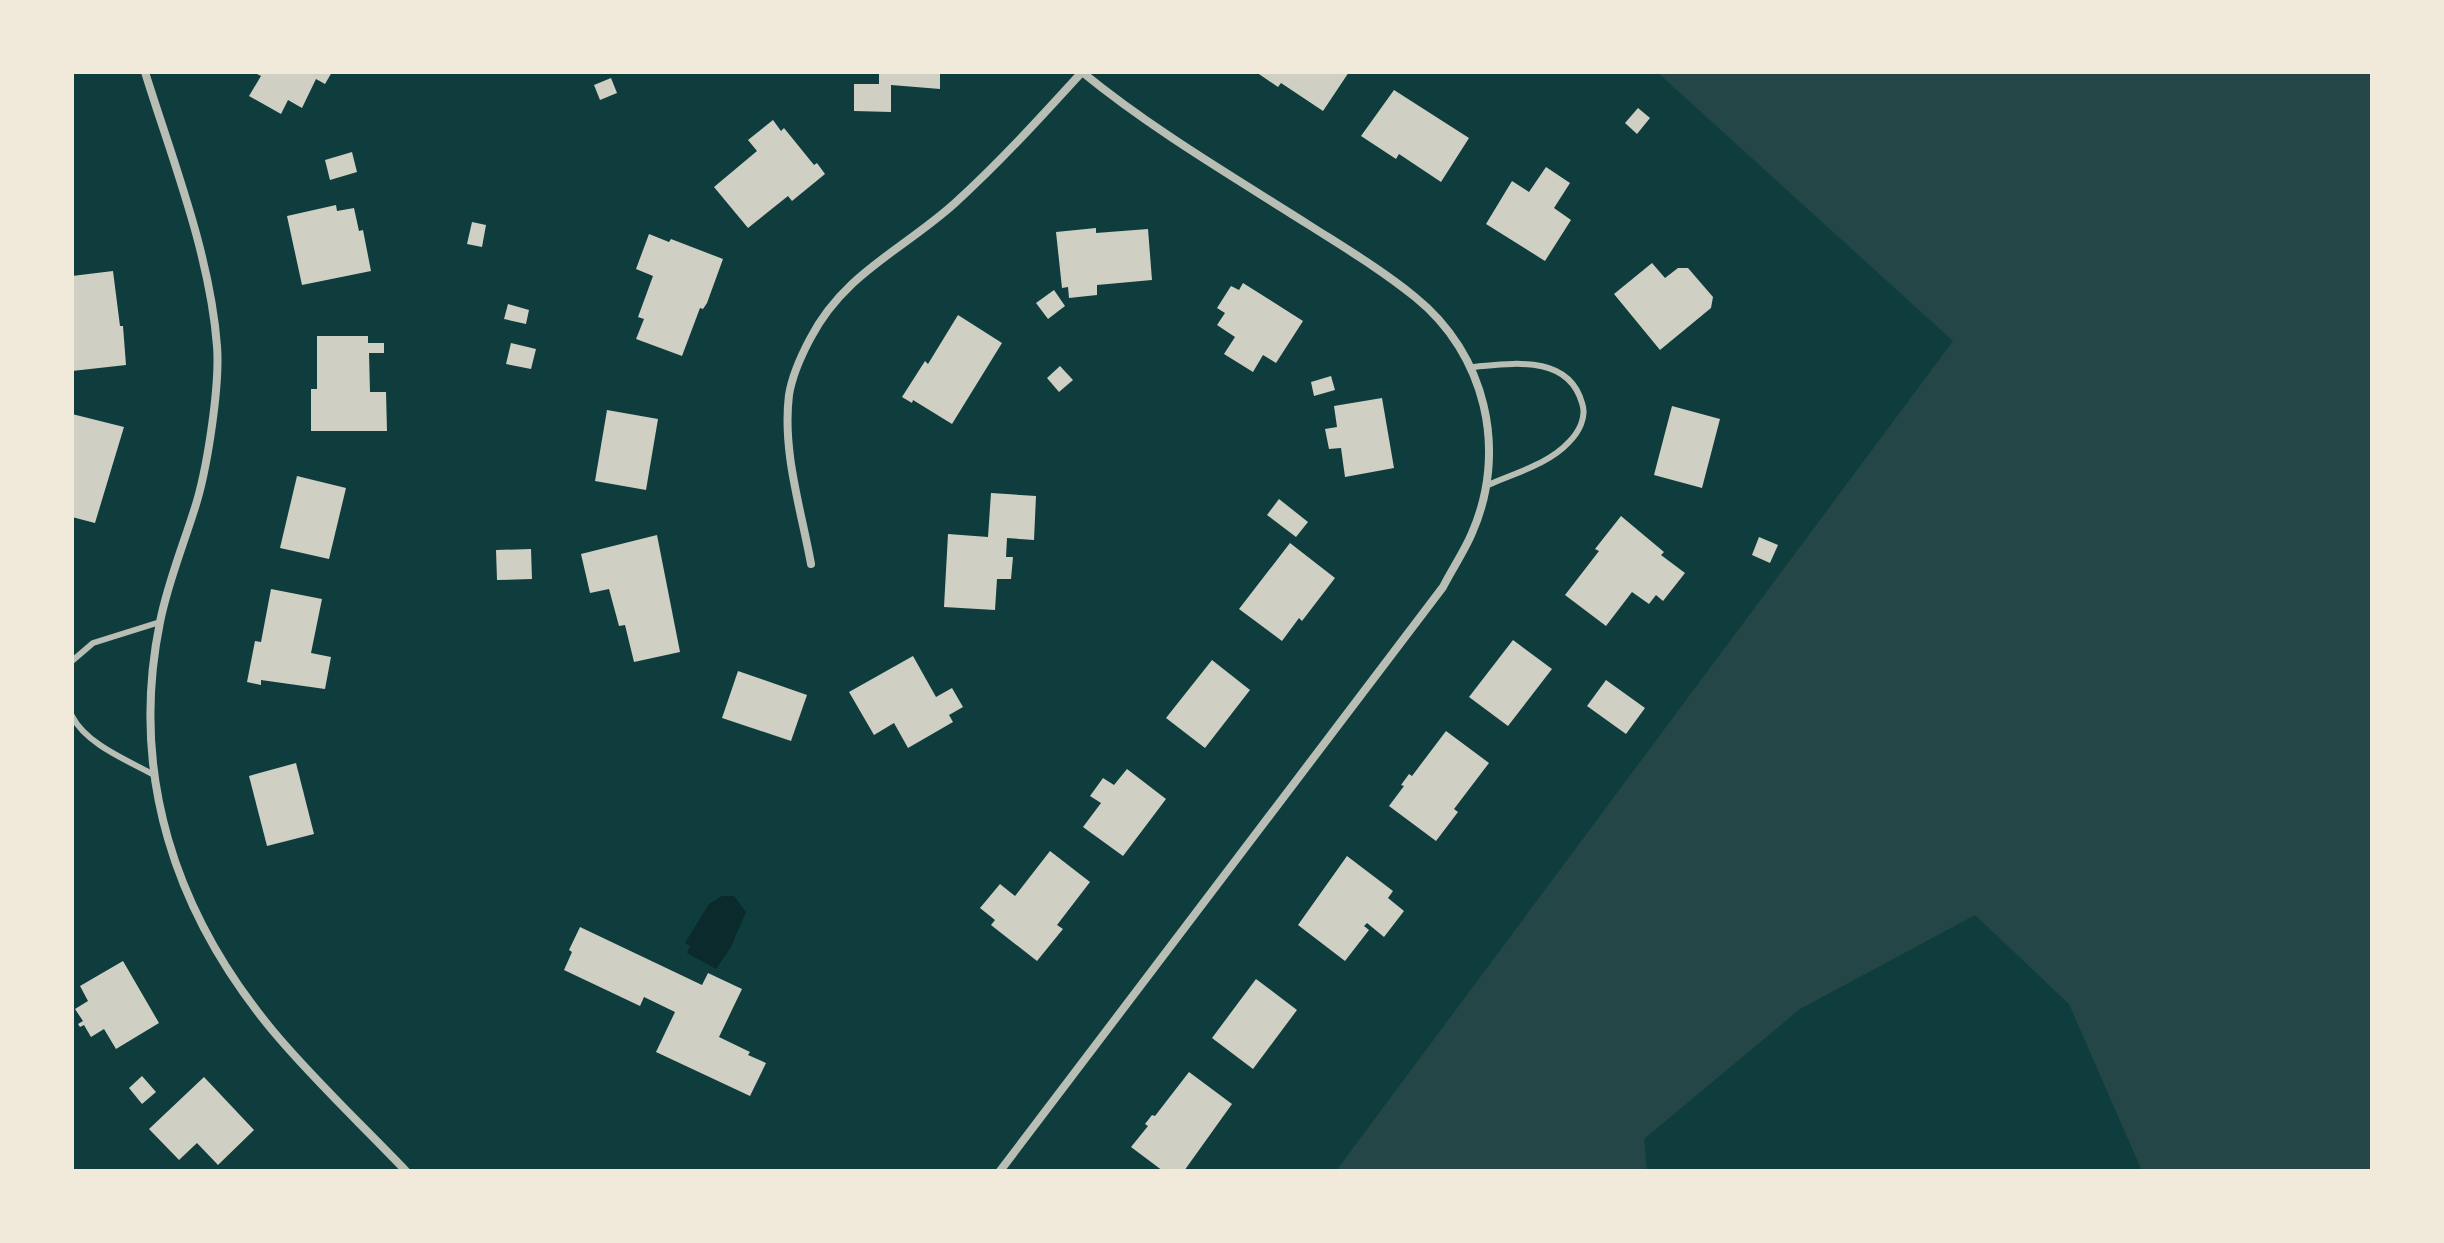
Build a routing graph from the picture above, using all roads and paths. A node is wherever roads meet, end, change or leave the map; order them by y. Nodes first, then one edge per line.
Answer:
1 (145, 72) edge
2 (1082, 72) edge
3 (1471, 367) junction
4 (1488, 485) junction
5 (811, 564) dead end
6 (160, 622) junction
7 (72, 661) edge
8 (72, 716) edge
9 (154, 775) junction
10 (406, 1171) edge
11 (1000, 1171) edge

1 - 6 street
2 - 3 street
2 - 5 street
3 - 4 street
3 - 4 lane
4 - 11 street
6 - 7 lane
6 - 9 street
8 - 9 lane
9 - 10 street

